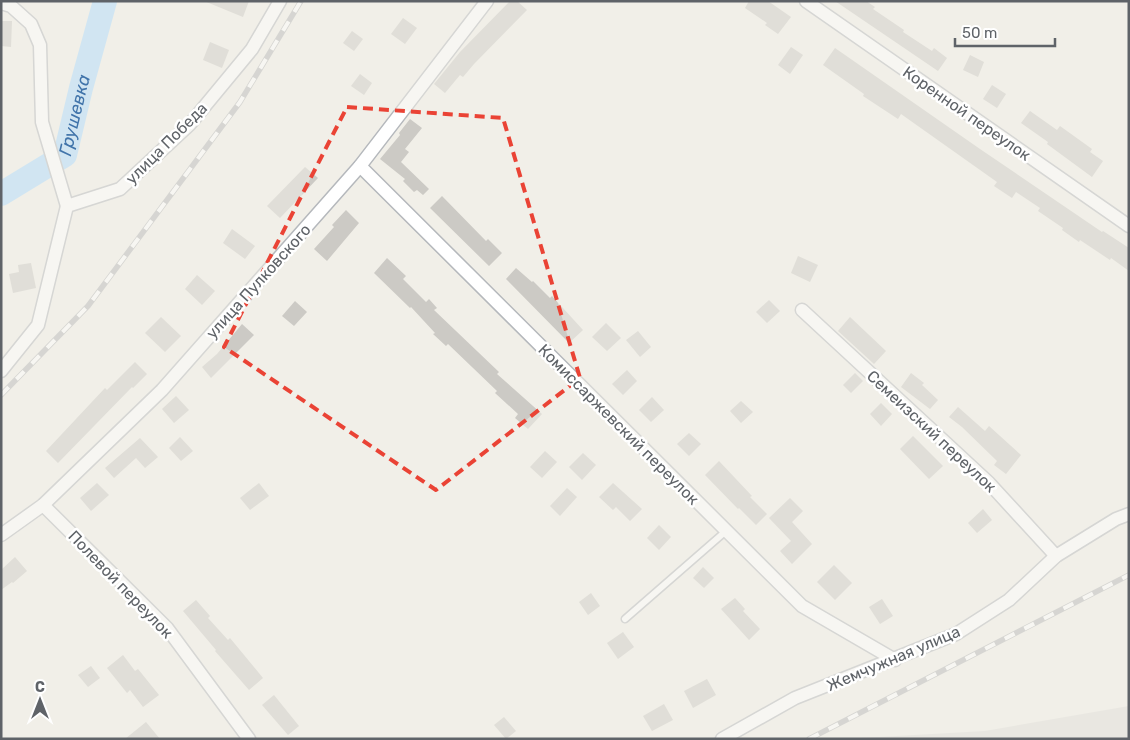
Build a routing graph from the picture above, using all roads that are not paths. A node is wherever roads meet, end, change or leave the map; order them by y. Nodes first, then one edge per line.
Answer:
1 (280, 1) edge
2 (487, 1) edge
3 (806, 1) edge
4 (1, 3) edge
5 (360, 166) junction
6 (67, 206) junction
7 (1129, 226) edge
8 (802, 310) dead end
9 (1, 371) edge
10 (43, 505) junction
11 (1129, 514) edge
12 (726, 530) junction
13 (1, 535) edge
14 (1056, 556) junction
15 (625, 619) dead end
16 (895, 660) junction
17 (249, 739) edge
18 (722, 739) edge

1 - 6 street, улица Победа
2 - 5 street, улица Пулковского
3 - 7 street, Коренной переулок
4 - 6 street
5 - 10 street, улица Пулковского
5 - 12 street, Комиссаржевский переулок
6 - 9 street
8 - 14 street, Семеизский переулок
10 - 13 street, улица Пулковского
10 - 17 street, Полевой переулок
11 - 14 street, Жемчужная улица
12 - 15 lane
12 - 16 street, Комиссаржевский переулок
14 - 16 street, Жемчужная улица
16 - 18 street, Жемчужная улица

